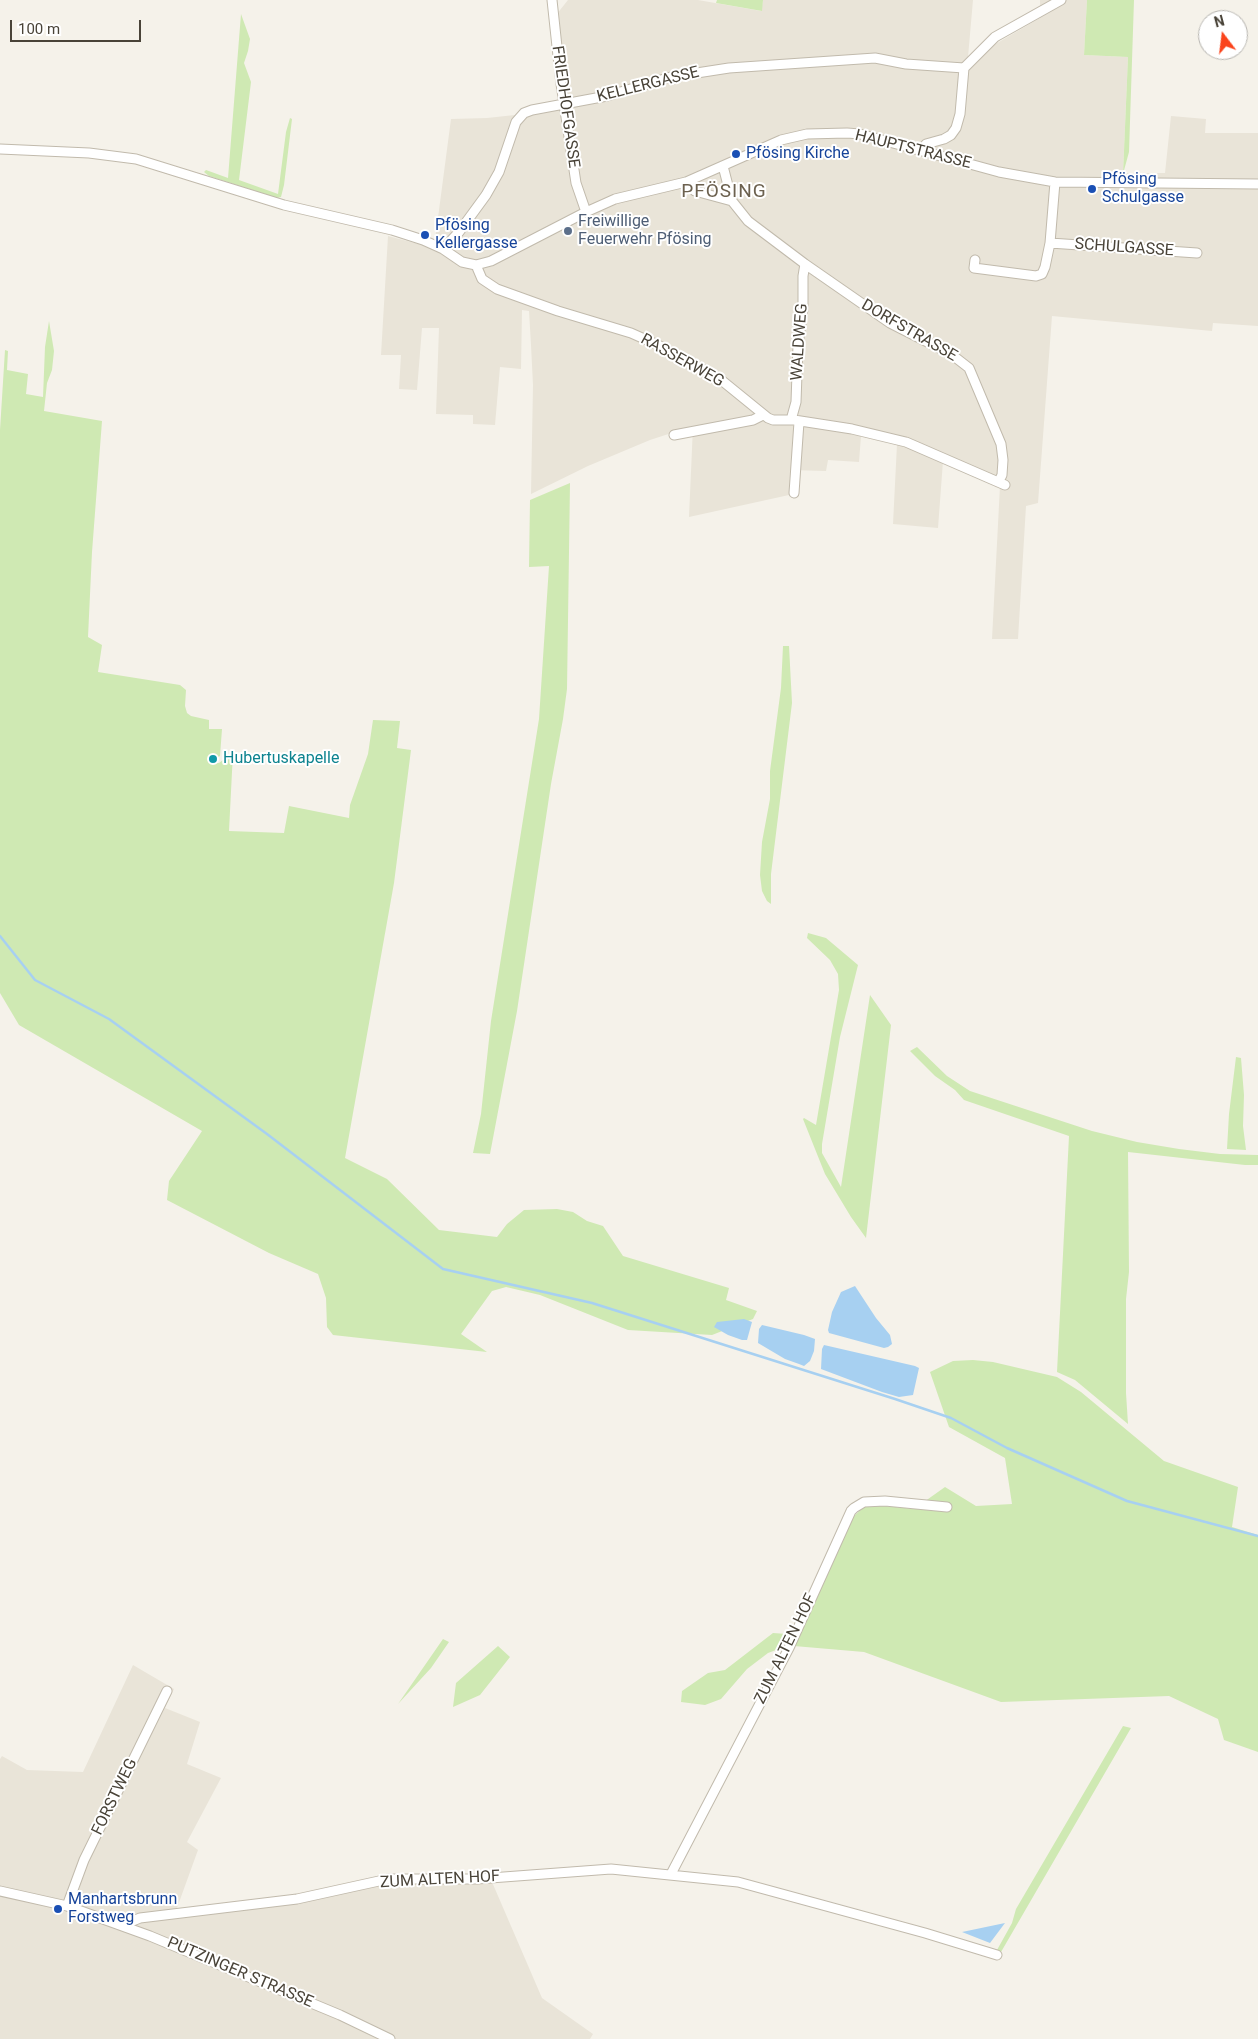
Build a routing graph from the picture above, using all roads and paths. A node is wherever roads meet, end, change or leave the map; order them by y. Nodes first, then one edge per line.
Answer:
1 (552, 0) edge
2 (1061, 0) edge
3 (964, 68) junction
4 (564, 105) junction
5 (0, 149) edge
6 (922, 151) junction
7 (723, 166) junction
8 (686, 182) junction
9 (1055, 182) junction
10 (1258, 184) edge
11 (732, 200) junction
12 (586, 212) junction
13 (1050, 243) junction
14 (443, 249) junction
15 (1197, 253) dead end
16 (974, 260) dead end
17 (805, 264) junction
18 (476, 266) junction
19 (763, 416) junction
20 (795, 421) junction
21 (674, 436) dead end
22 (794, 493) dead end
23 (946, 1507) dead end
24 (166, 1691) dead end
25 (671, 1874) junction
26 (0, 1891) edge
27 (67, 1906) junction
28 (123, 1925) junction
29 (997, 1955) dead end
30 (390, 2039) edge

1 - 4 street, FRIEDHOFGASSE
2 - 3 street
3 - 4 street, KELLERGASSE
3 - 6 street
4 - 12 street, FRIEDHOFGASSE
4 - 14 street, KELLERGASSE
5 - 14 street
6 - 7 street, HAUPTSTRASSE
6 - 9 street, HAUPTSTRASSE
7 - 8 street, HAUPTSTRASSE
7 - 11 street, DORFSTRASSE
8 - 11 street
8 - 12 street, HAUPTSTRASSE
9 - 10 street, HAUPTSTRASSE
9 - 13 street
11 - 17 street, DORFSTRASSE
12 - 18 street, HAUPTSTRASSE
13 - 15 street, SCHULGASSE
13 - 16 street
14 - 18 street
17 - 20 street, WALDWEG
17 - 20 street, DORFSTRASSE
18 - 19 street, RASSERWEG
19 - 20 street
19 - 21 street
20 - 22 street, WALDWEG
23 - 25 street, ZUM ALTEN HOF
24 - 27 street, FORSTWEG
25 - 28 street, ZUM ALTEN HOF
25 - 29 street, ZUM ALTEN HOF
26 - 27 street, PUTZINGER STRASSE
27 - 28 street, PUTZINGER STRASSE
28 - 30 street, PUTZINGER STRASSE

